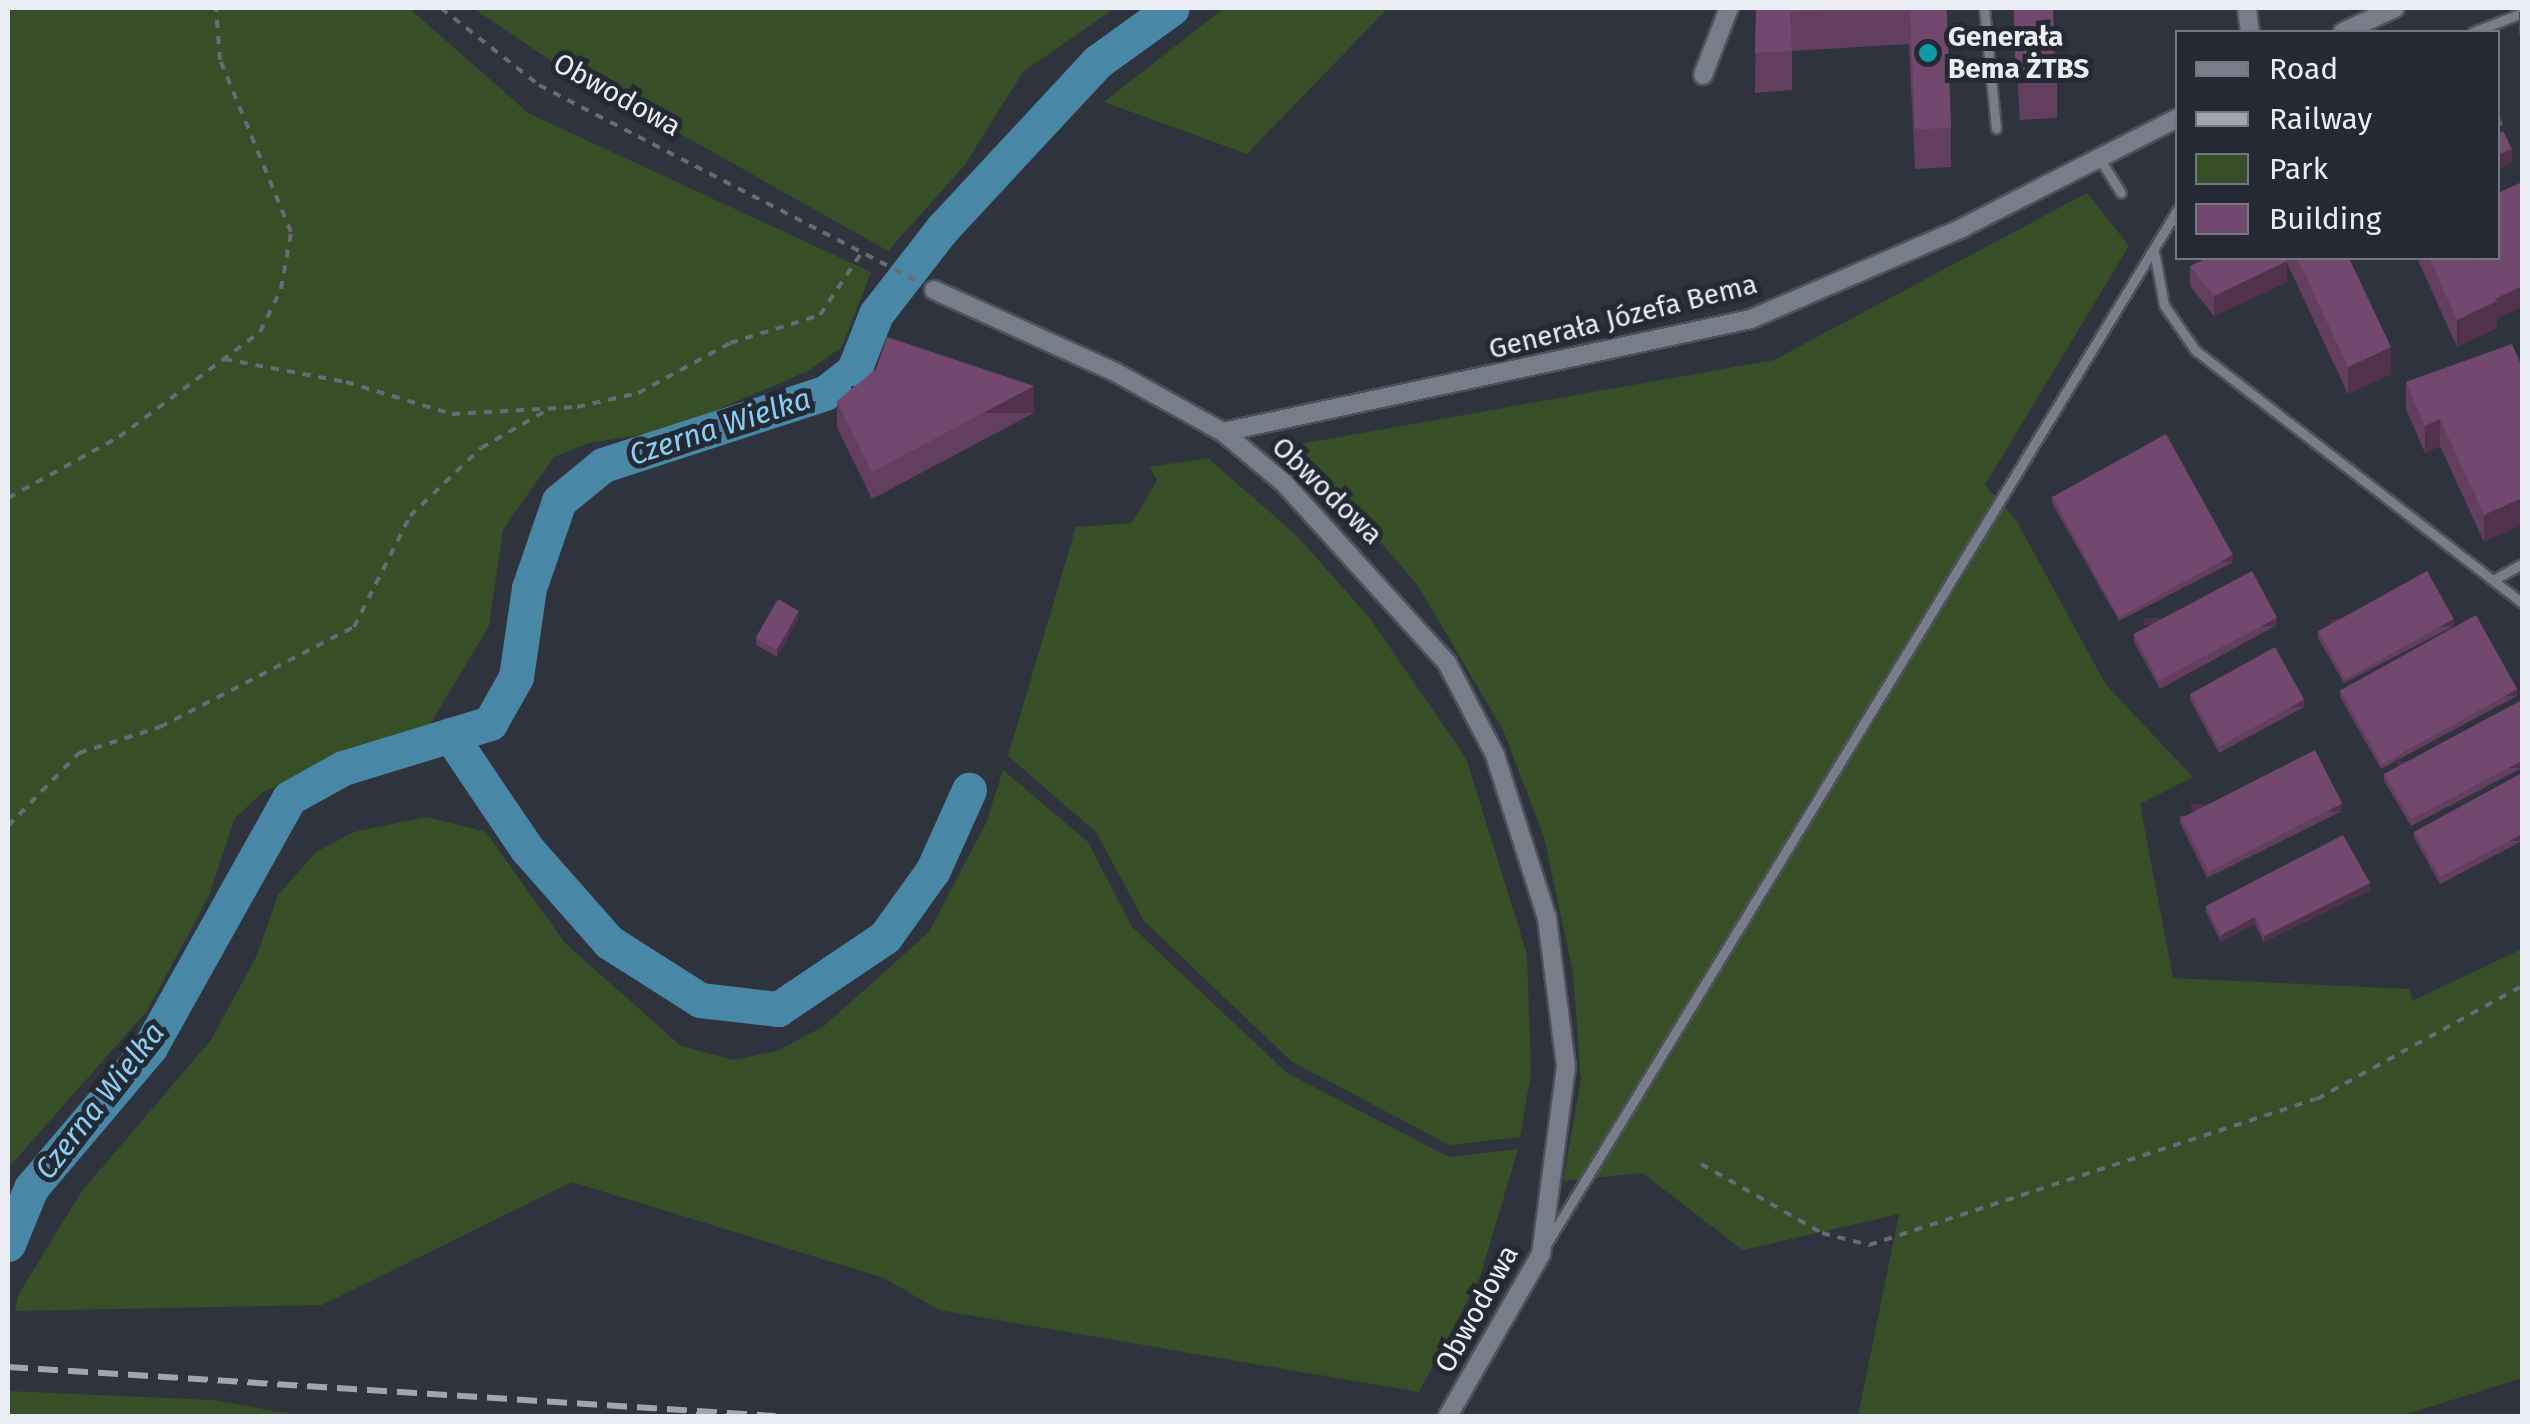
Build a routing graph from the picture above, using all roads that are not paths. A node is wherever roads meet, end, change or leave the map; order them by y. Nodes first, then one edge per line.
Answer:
1 (1729, 8) edge
2 (1984, 8) edge
3 (2395, 8) edge
4 (2522, 13) edge
5 (2347, 30) edge
6 (2478, 30) edge
7 (1704, 75) dead end
8 (2175, 120) edge
9 (1996, 128) dead end
10 (2099, 158) junction
11 (2121, 193) dead end
12 (2175, 213) edge
13 (2154, 250) junction
14 (934, 290) road end
15 (1222, 432) junction
16 (2522, 564) edge
17 (2492, 580) junction
18 (2522, 603) edge
19 (1541, 1254) junction
20 (1448, 1416) edge

1 - 7 street
2 - 9 lane
3 - 5 street
4 - 6 lane
8 - 10 street, Generała Józefa Bema
10 - 11 lane
10 - 15 street, Generała Józefa Bema
12 - 13 lane
13 - 17 lane
13 - 19 lane
14 - 15 street, Obwodowa
15 - 19 street, Obwodowa
16 - 17 lane
17 - 18 lane
19 - 20 street, Obwodowa

